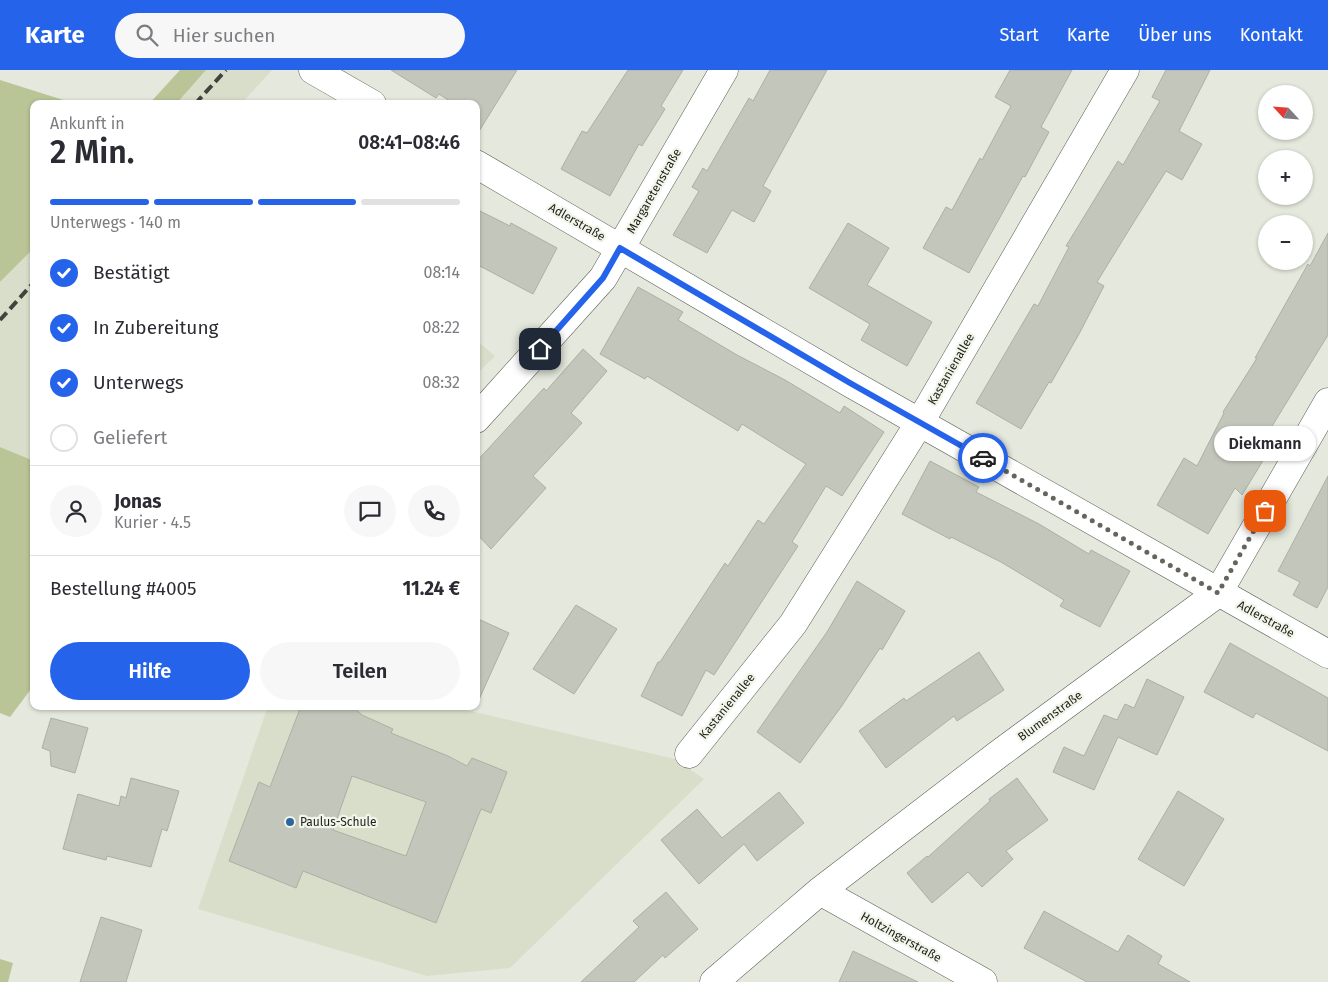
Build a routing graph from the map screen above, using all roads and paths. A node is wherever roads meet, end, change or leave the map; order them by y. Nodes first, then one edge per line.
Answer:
1 (313, 70) edge
2 (724, 70) edge
3 (1125, 70) edge
4 (365, 100) edge
5 (480, 166) edge
6 (620, 248) junction
7 (1328, 402) edge
8 (480, 415) edge
9 (920, 422) junction
10 (1218, 593) junction
11 (1328, 654) edge
12 (689, 754) dead end
13 (820, 891) junction
14 (714, 982) edge
15 (983, 982) edge

1 - 4 street
2 - 6 street, Margaretenstraße
3 - 9 street, Kastanienallee
5 - 6 street, Adlerstraße
6 - 8 street, Margaretenstraße
6 - 9 street, Adlerstraße
7 - 10 street, Blumenstraße
9 - 10 street, Adlerstraße
9 - 12 street, Kastanienallee
10 - 11 street, Adlerstraße
10 - 13 street, Blumenstraße
13 - 14 street, Blumenstraße
13 - 15 street, Holtzingerstraße

